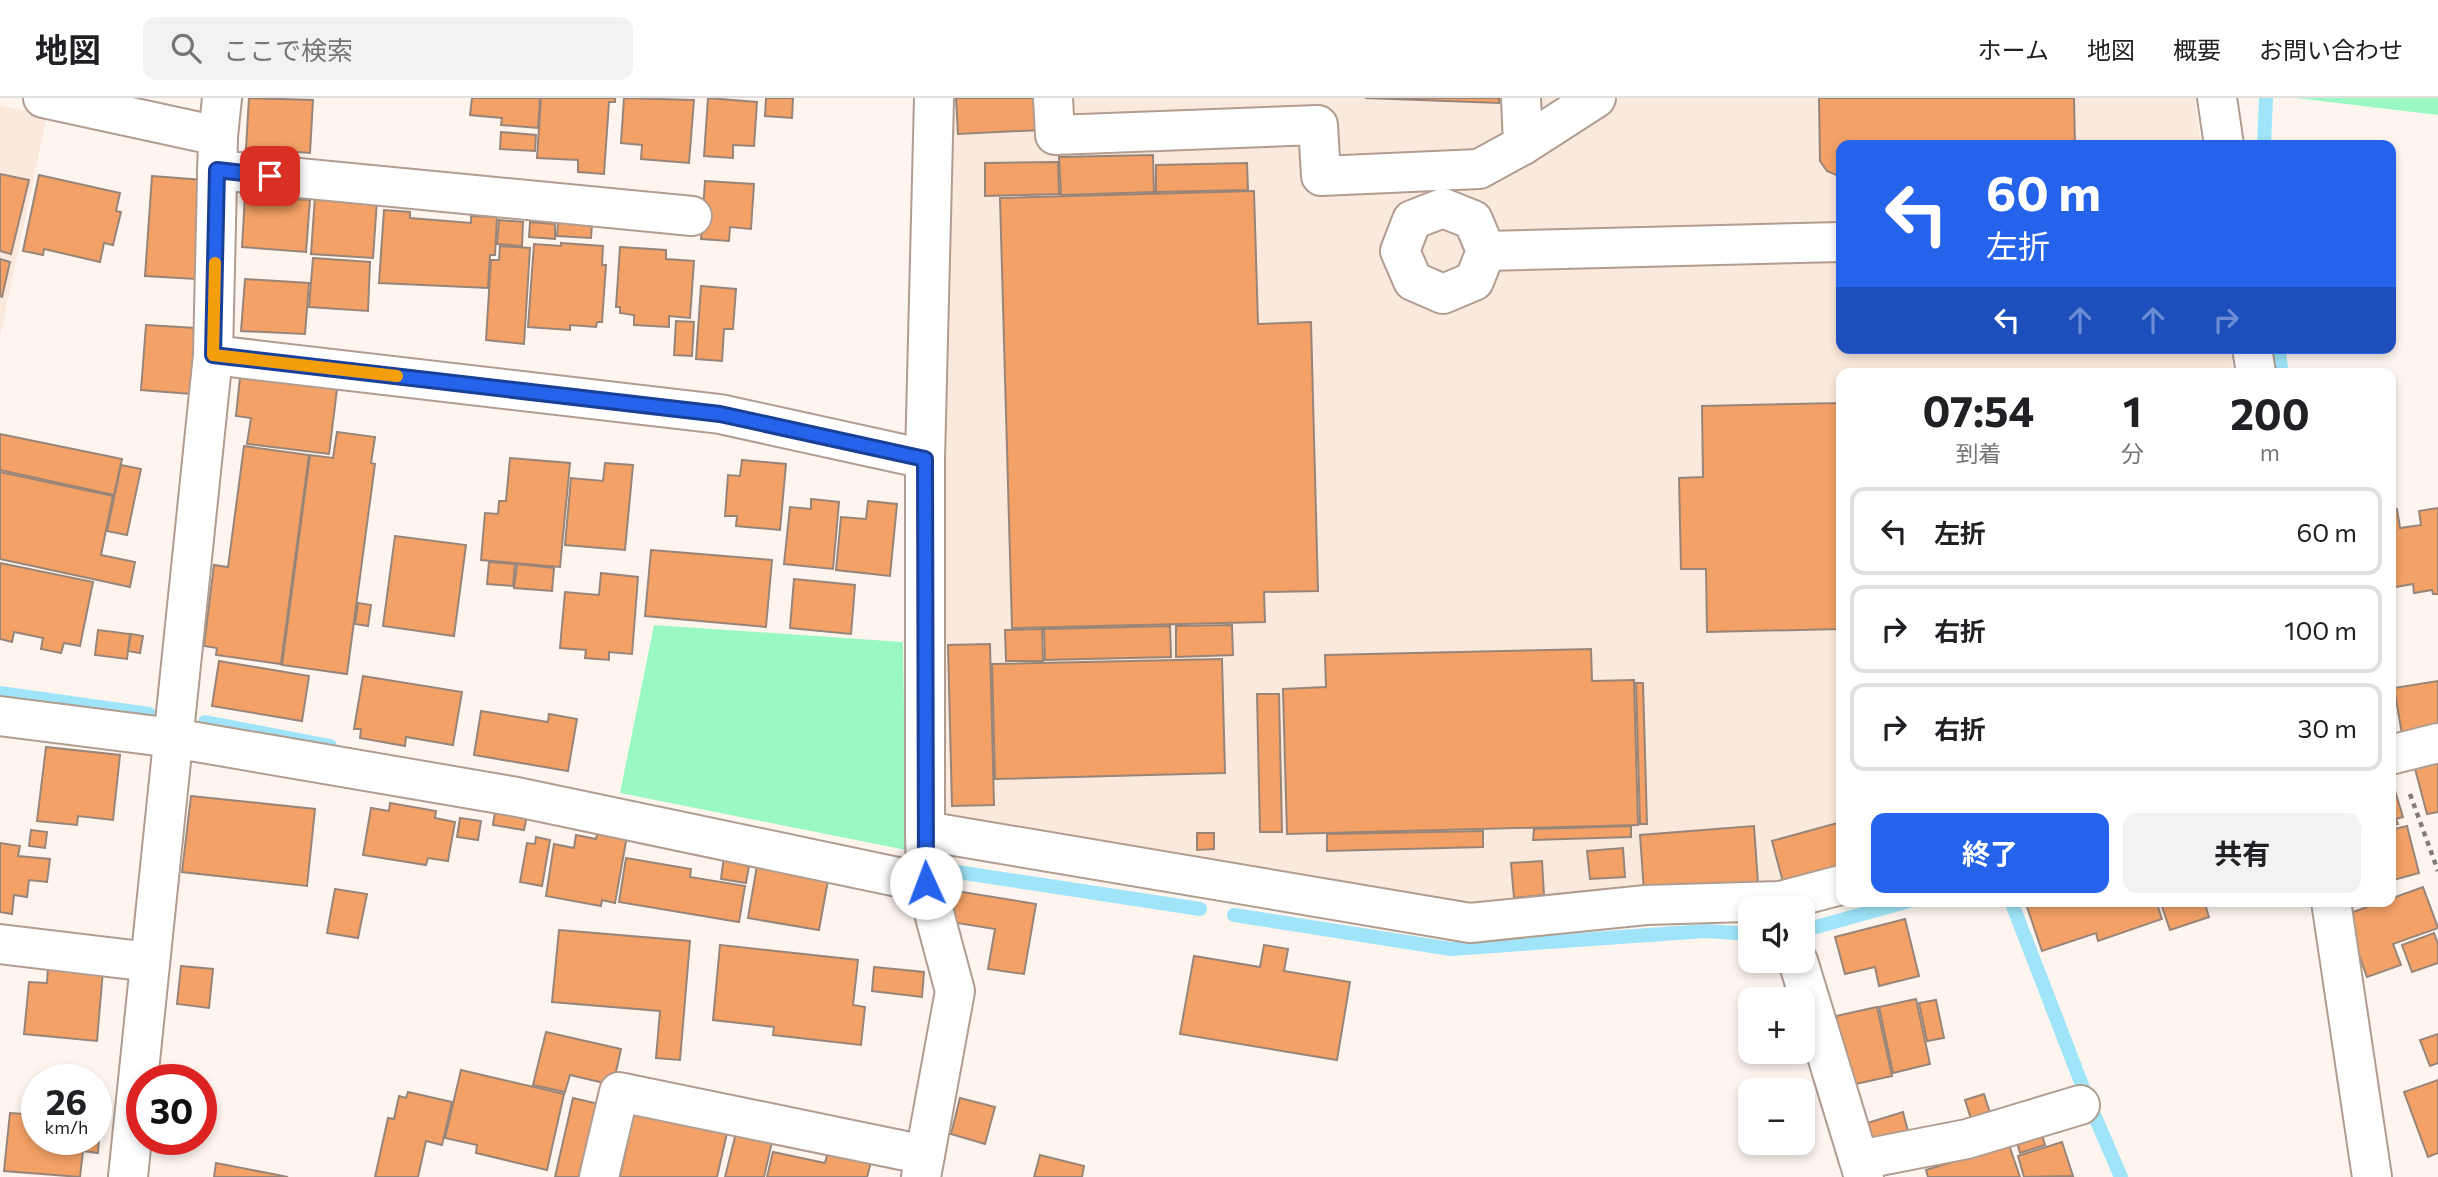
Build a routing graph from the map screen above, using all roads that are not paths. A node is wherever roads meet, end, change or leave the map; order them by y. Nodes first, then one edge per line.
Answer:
1 (43, 98) edge
2 (222, 98) edge
3 (934, 98) edge
4 (1054, 98) edge
5 (1521, 98) edge
6 (1596, 98) edge
7 (2217, 98) edge
8 (2223, 140) edge
9 (1523, 145) junction
10 (217, 153) junction
11 (1479, 169) junction
12 (692, 216) dead end
13 (1836, 242) edge
14 (213, 355) junction
15 (925, 459) junction
16 (0, 716) edge
17 (173, 738) junction
18 (2438, 743) edge
19 (2396, 753) edge
20 (925, 831) junction
21 (926, 883) junction
22 (1836, 888) edge
23 (1809, 896) edge
24 (1738, 905) edge
25 (2332, 907) edge
26 (0, 944) edge
27 (150, 962) junction
28 (1802, 973) edge
29 (2080, 1105) dead end
30 (923, 1166) edge
31 (1861, 1169) edge
32 (128, 1177) edge
33 (599, 1177) edge
34 (2372, 1177) edge

1 - 10 street
2 - 10 street
3 - 15 street
4 - 11 street
5 - 9 street
6 - 9 street
7 - 8 street
9 - 11 street
10 - 12 street
10 - 14 street
11 - 13 street
14 - 15 street
14 - 17 street
15 - 20 street
16 - 17 street
17 - 21 street
17 - 27 street
18 - 19 street
20 - 21 street
20 - 24 street
21 - 30 street
22 - 23 street
25 - 34 street
26 - 27 street
27 - 32 street
28 - 31 street
29 - 31 street
30 - 33 street

